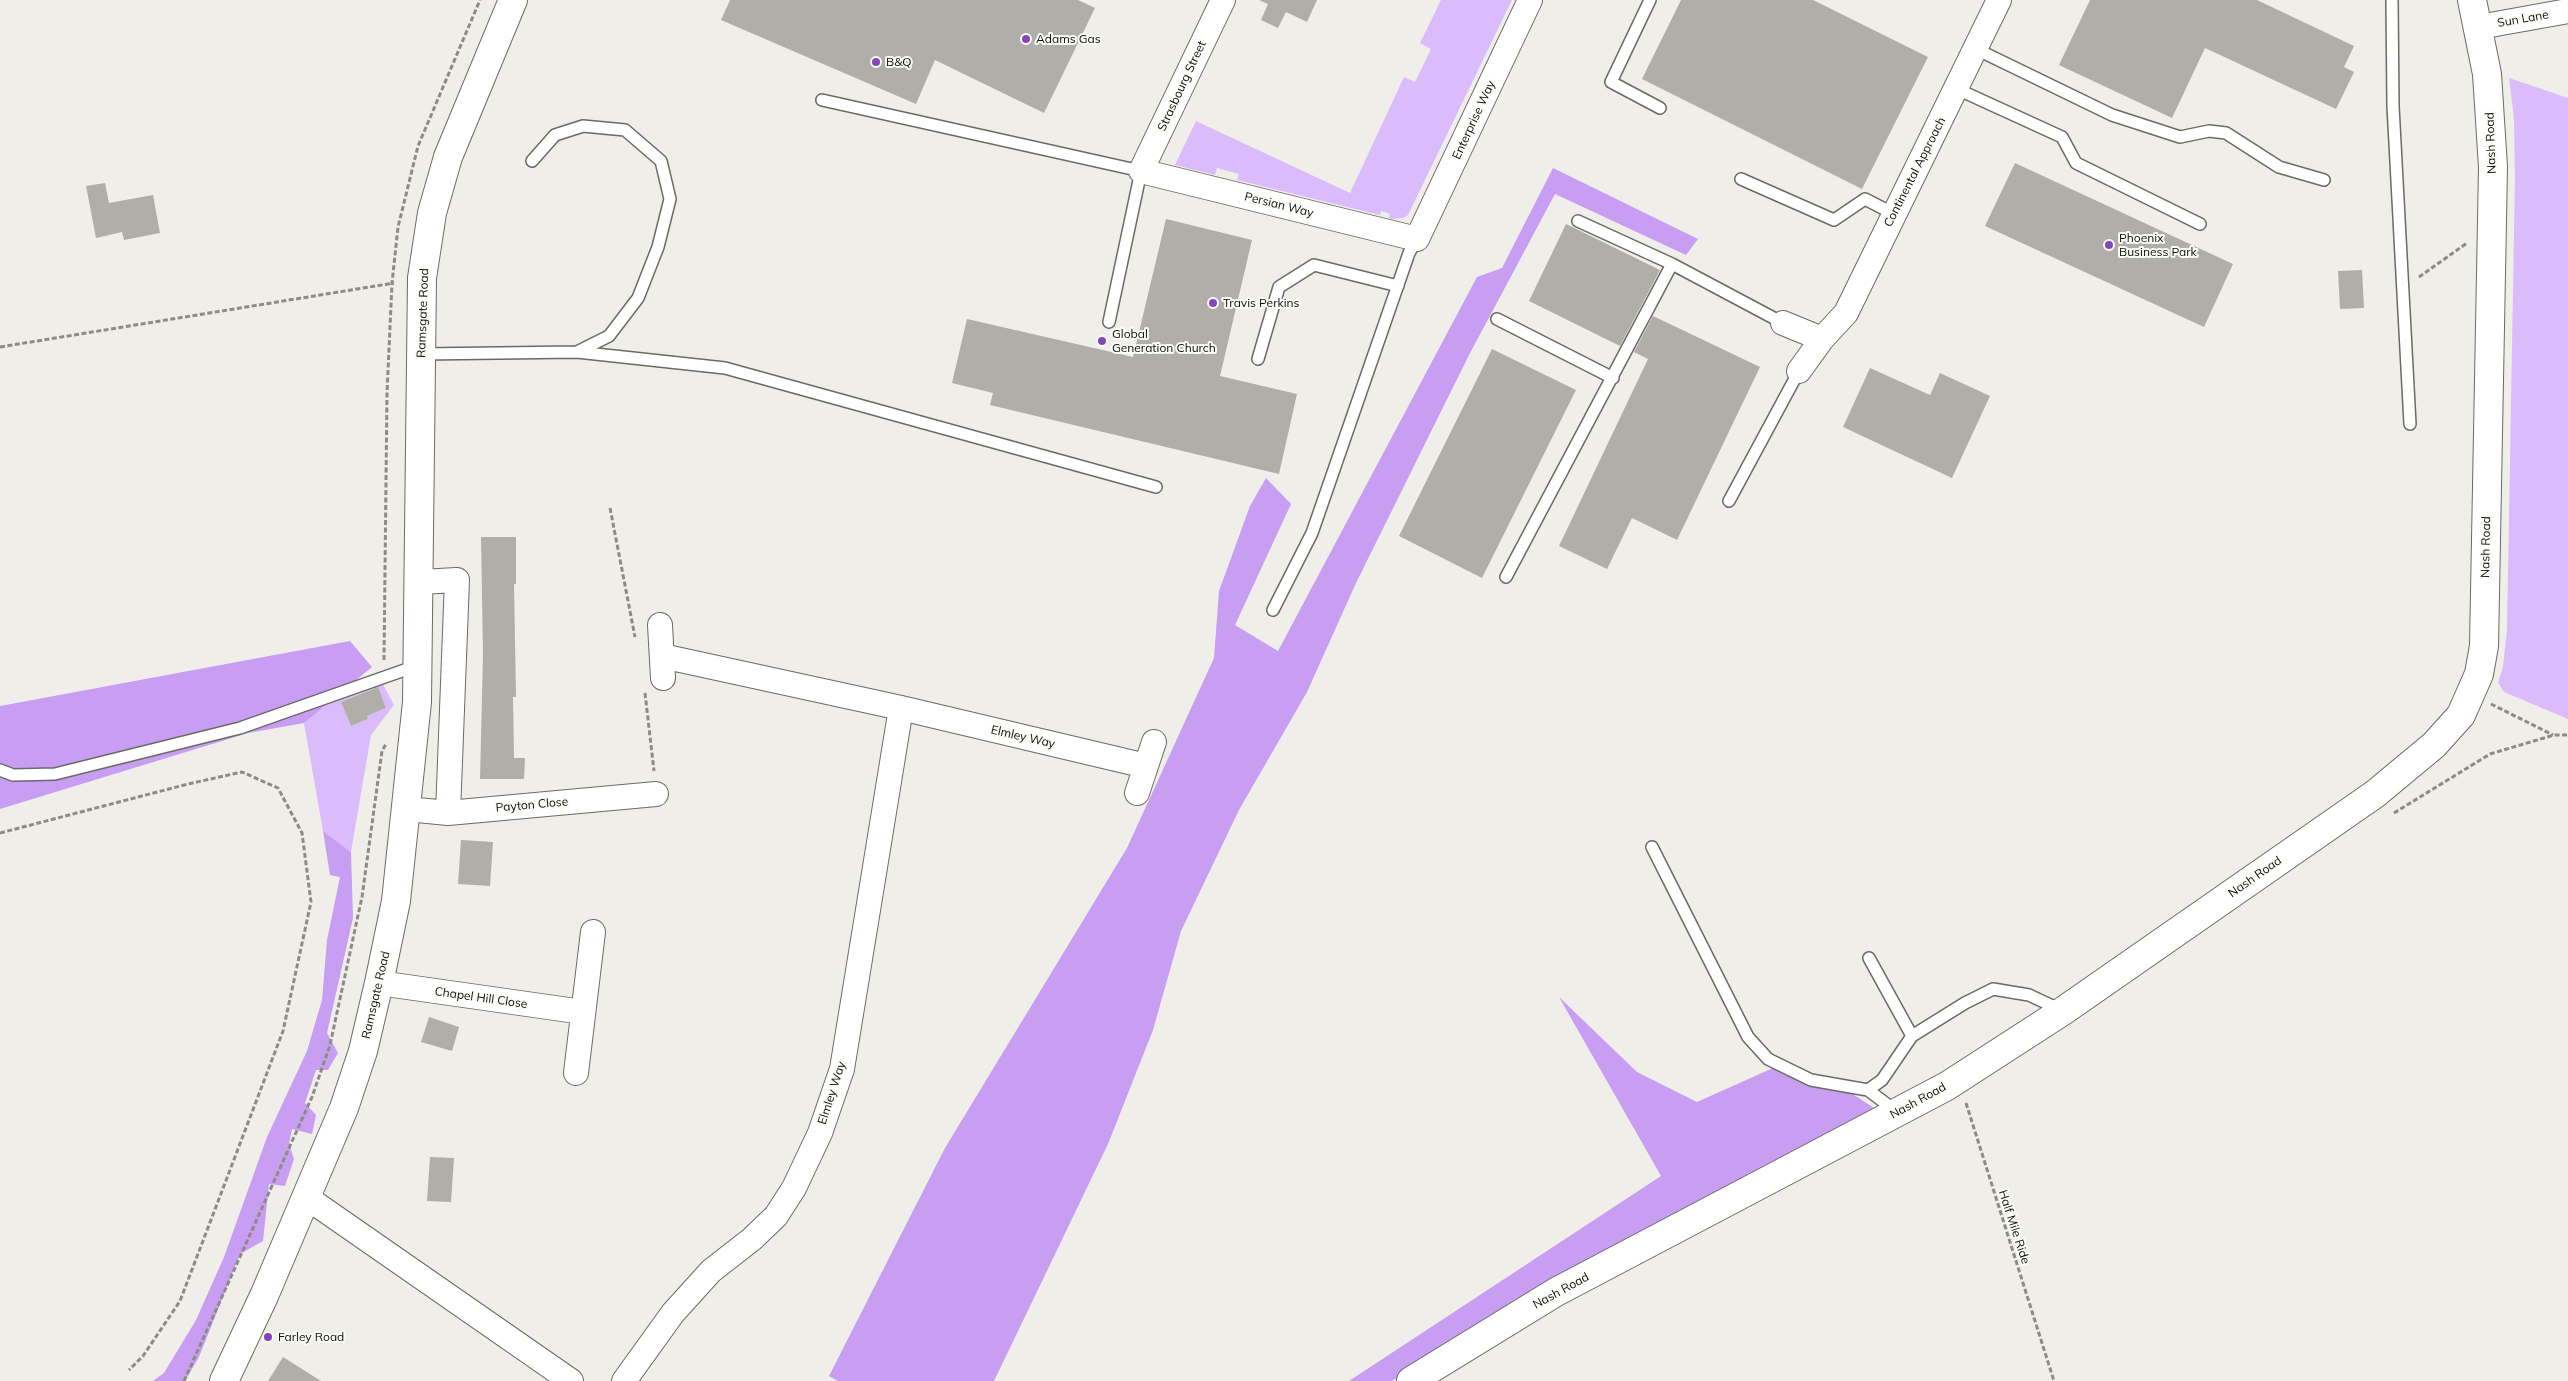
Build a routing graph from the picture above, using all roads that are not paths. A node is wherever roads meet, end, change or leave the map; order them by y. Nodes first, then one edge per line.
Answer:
1 (513, 0) edge
2 (1223, 0) edge
3 (1530, 0) edge
4 (1650, 0) edge
5 (1999, 0) edge
6 (2392, 0) edge
7 (2472, 0) edge
8 (2568, 11) edge
9 (2479, 27) junction
10 (1976, 49) junction
11 (1957, 89) junction
12 (822, 100) dead end
13 (1660, 108) dead end
14 (532, 161) dead end
15 (1141, 171) junction
16 (1741, 179) dead end
17 (2324, 180) dead end
18 (1894, 214) junction
19 (1578, 222) dead end
20 (2200, 224) dead end
21 (1417, 239) junction
22 (1672, 264) junction
23 (1398, 286) junction
24 (1497, 319) dead end
25 (1109, 322) dead end
26 (1783, 323) joint
27 (1822, 338) junction
28 (577, 352) junction
29 (421, 354) junction
30 (1258, 359) dead end
31 (1799, 371) joint
32 (1613, 378) junction
33 (2410, 424) dead end
34 (1156, 487) dead end
35 (1729, 501) dead end
36 (1506, 577) dead end
37 (420, 582) junction
38 (1273, 610) dead end
39 (660, 624) dead end
40 (418, 666) junction
41 (901, 708) junction
42 (1154, 742) dead end
43 (1146, 766) junction
44 (0, 770) edge
45 (1137, 793) dead end
46 (656, 794) dead end
47 (407, 809) junction
48 (448, 813) junction
49 (1652, 847) dead end
50 (593, 932) dead end
51 (1869, 958) dead end
52 (379, 983) junction
53 (2063, 1011) junction
54 (583, 1012) junction
55 (1912, 1036) junction
56 (576, 1073) dead end
57 (1868, 1090) junction
58 (1898, 1113) junction
59 (306, 1197) junction
60 (224, 1381) edge
61 (571, 1381) edge
62 (624, 1381) edge
63 (1411, 1381) edge

1 - 29 street, Ramsgate Road
2 - 15 street, Strasbourg Street
3 - 21 street, Enterprise Way
4 - 13 lane
5 - 10 street, Continental Approach
6 - 33 lane
7 - 9 street, Nash Road
8 - 9 street, Sun Lane
9 - 53 street, Nash Road
10 - 11 street, Continental Approach
10 - 17 lane
11 - 18 street, Continental Approach
11 - 20 lane
12 - 15 lane
14 - 28 lane
15 - 21 street, Persian Way
15 - 25 lane
16 - 18 lane
18 - 27 street, Continental Approach
19 - 22 lane
21 - 23 lane
22 - 26 lane
22 - 32 lane
23 - 30 lane
23 - 38 lane
24 - 32 lane
26 - 27 street
27 - 31 street, Continental Approach
28 - 29 lane
28 - 34 lane
29 - 37 street, Ramsgate Road
31 - 35 lane
32 - 36 lane
37 - 40 street, Ramsgate Road
37 - 48 street
39 - 41 street, Elmley Way
40 - 44 lane
40 - 47 street, Ramsgate Road
41 - 43 street, Elmley Way
41 - 62 street, Elmley Way
42 - 43 street
43 - 45 street
46 - 48 street, Payton Close
47 - 48 street, Payton Close
47 - 52 street, Ramsgate Road
49 - 57 lane
50 - 54 street
51 - 55 lane
52 - 54 street, Chapel Hill Close
52 - 59 street, Ramsgate Road
53 - 55 lane
53 - 58 street, Nash Road
54 - 56 street
55 - 57 lane
57 - 58 lane
58 - 63 street, Nash Road
59 - 60 street, Ramsgate Road
59 - 61 street

